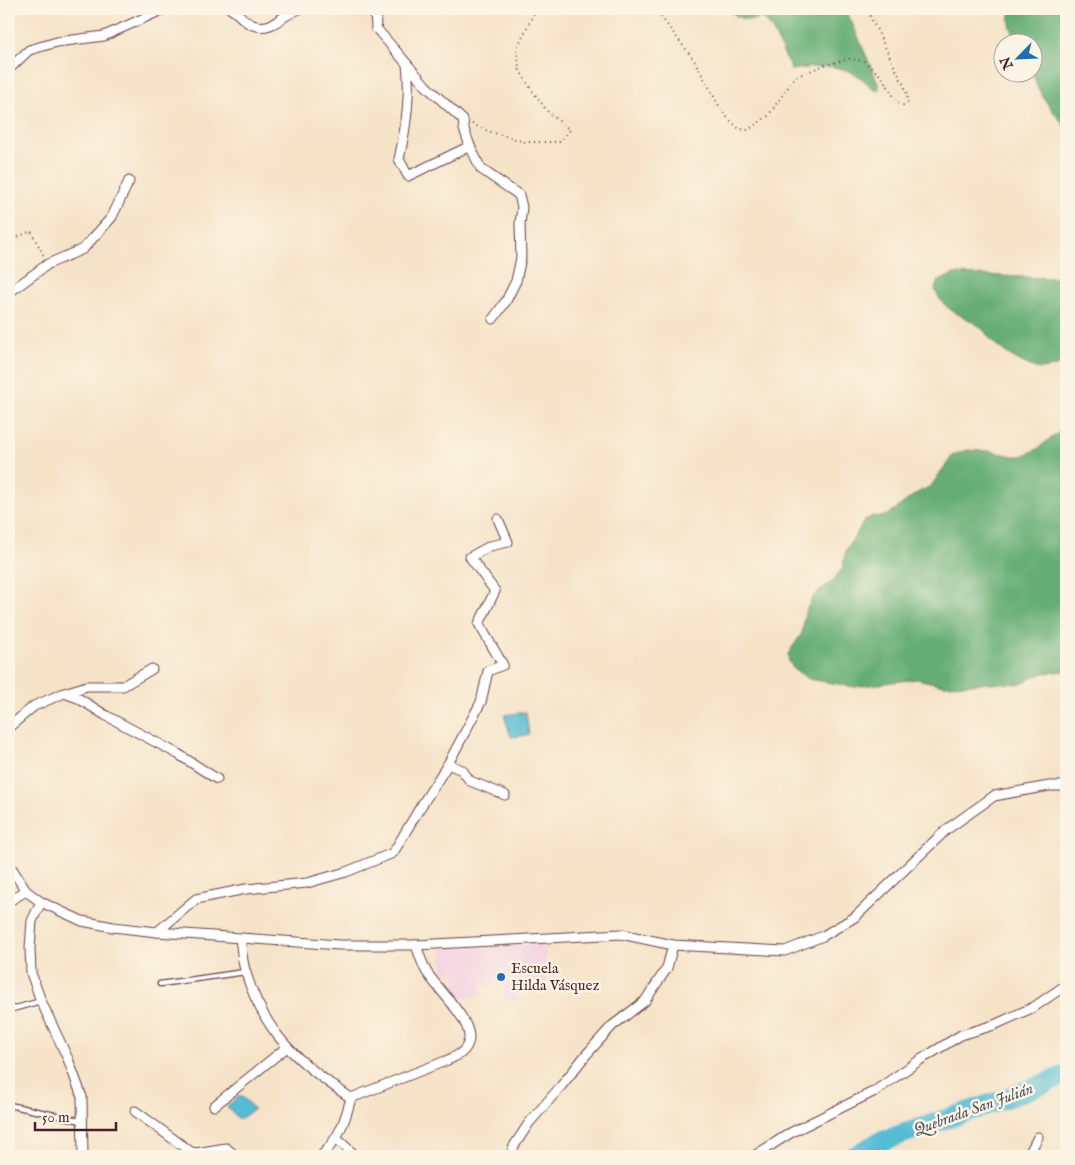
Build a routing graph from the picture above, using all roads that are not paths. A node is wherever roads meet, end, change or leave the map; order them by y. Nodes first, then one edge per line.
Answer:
1 (164, 9) edge
2 (231, 9) edge
3 (300, 9) edge
4 (375, 9) edge
5 (407, 65) junction
6 (9, 69) edge
7 (470, 146) junction
8 (129, 181) dead end
9 (9, 297) edge
10 (493, 320) dead end
11 (498, 519) dead end
12 (152, 669) dead end
13 (64, 693) junction
14 (9, 728) edge
15 (448, 764) junction
16 (217, 779) dead end
17 (1066, 786) edge
18 (505, 795) dead end
19 (9, 864) edge
20 (26, 891) junction
21 (9, 901) edge
22 (41, 902) junction
23 (157, 932) junction
24 (240, 939) junction
25 (416, 945) junction
26 (673, 945) junction
27 (245, 972) junction
28 (160, 984) dead end
29 (1066, 985) edge
30 (41, 1000) junction
31 (9, 1010) edge
32 (287, 1047) junction
33 (351, 1098) junction
34 (9, 1105) edge
35 (214, 1106) dead end
36 (135, 1111) dead end
37 (84, 1121) junction
38 (1038, 1137) dead end
39 (336, 1138) junction
40 (83, 1156) edge
41 (236, 1156) edge
42 (321, 1156) edge
43 (356, 1156) edge
44 (511, 1156) edge
45 (754, 1156) edge
46 (1028, 1156) edge

1 - 6 street
2 - 3 street
4 - 5 street
5 - 7 street
5 - 7 street
7 - 10 street
8 - 9 street
11 - 15 street
12 - 13 street
13 - 14 street
13 - 16 street
15 - 18 street
15 - 23 street
17 - 26 street
19 - 20 street
20 - 21 street
20 - 22 street
22 - 23 street
22 - 30 street
23 - 24 street
24 - 25 street
24 - 27 street
25 - 26 street
25 - 33 street
26 - 44 street
27 - 28 lane
27 - 32 street
29 - 45 street
30 - 31 lane
30 - 37 street
32 - 33 street
32 - 35 street
33 - 39 street
34 - 37 lane
36 - 41 street
37 - 40 street
38 - 46 street
39 - 42 street
39 - 43 street

